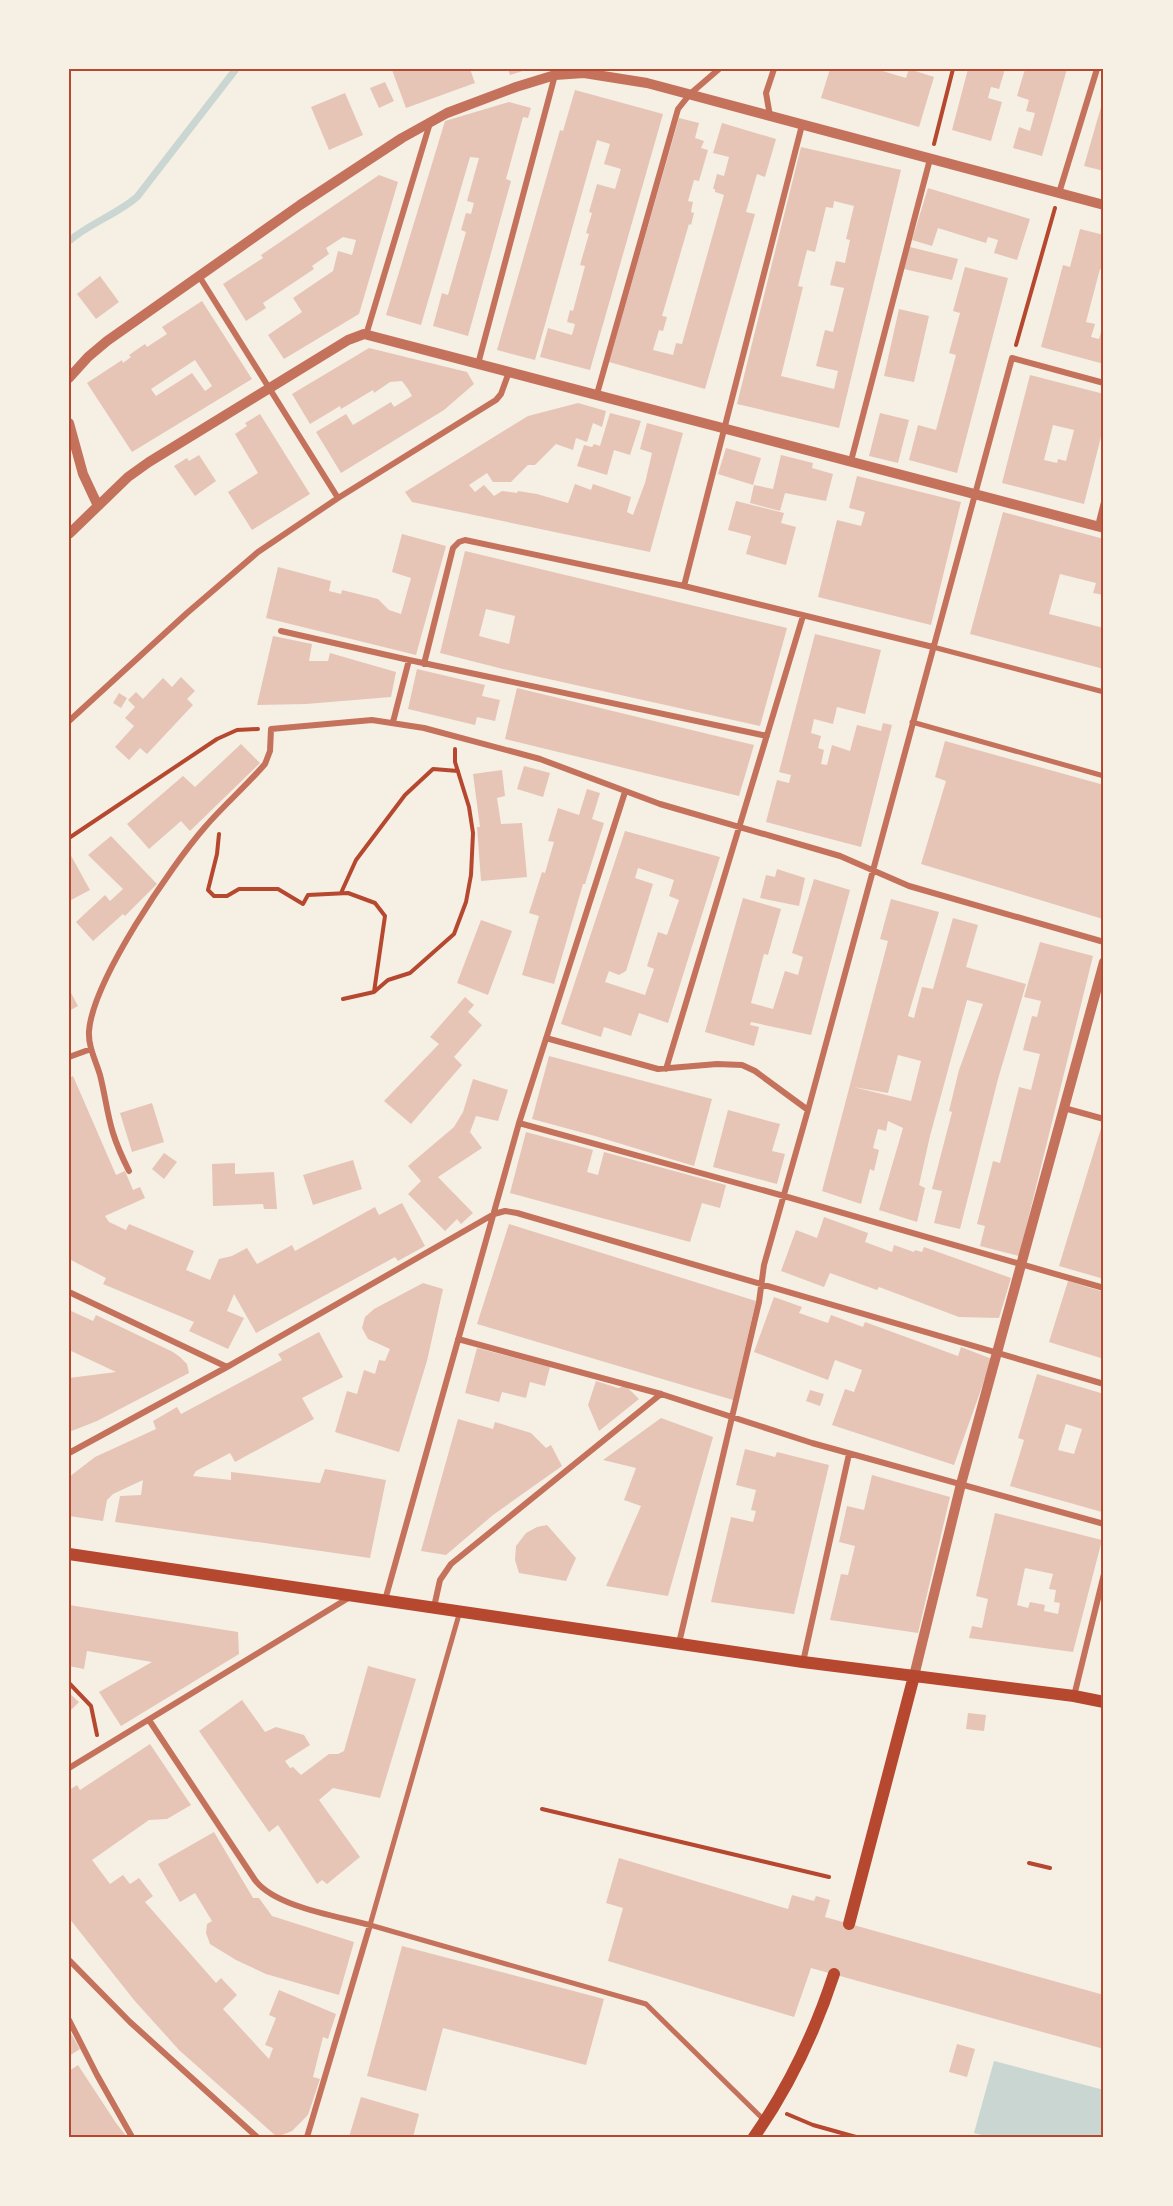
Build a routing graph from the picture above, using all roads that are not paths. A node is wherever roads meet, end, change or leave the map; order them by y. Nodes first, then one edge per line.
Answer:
1 (719, 69) edge
2 (774, 69) edge
3 (1097, 69) edge
4 (555, 75) junction
5 (690, 93) junction
6 (770, 116) junction
7 (430, 123) junction
8 (802, 125) junction
9 (930, 159) junction
10 (1059, 193) junction
11 (1104, 205) edge
12 (199, 276) junction
13 (366, 335) junction
14 (478, 364) junction
15 (509, 372) junction
16 (69, 378) edge
17 (1104, 383) edge
18 (269, 388) junction
19 (597, 394) junction
20 (69, 423) edge
21 (726, 428) junction
22 (851, 461) junction
23 (975, 494) junction
24 (338, 498) junction
25 (1104, 502) edge
26 (98, 506) junction
27 (1101, 527) edge
28 (69, 534) edge
29 (684, 586) junction
30 (803, 616) junction
31 (280, 631) dead end
32 (933, 647) junction
33 (409, 660) junction
34 (424, 664) junction
35 (1104, 692) edge
36 (69, 721) edge
37 (393, 722) junction
38 (912, 722) junction
39 (767, 736) junction
40 (1104, 776) edge
41 (625, 792) junction
42 (739, 828) junction
43 (873, 870) junction
44 (1104, 942) edge
45 (1104, 962) edge
46 (546, 1038) junction
47 (91, 1049) junction
48 (69, 1057) edge
49 (666, 1069) junction
50 (1064, 1108) junction
51 (808, 1110) junction
52 (1104, 1119) edge
53 (519, 1123) junction
54 (129, 1171) dead end
55 (784, 1196) junction
56 (494, 1214) junction
57 (1021, 1265) junction
58 (762, 1284) junction
59 (1104, 1288) edge
60 (69, 1292) edge
61 (458, 1339) junction
62 (997, 1354) junction
63 (227, 1367) junction
64 (1104, 1384) edge
65 (661, 1394) junction
66 (732, 1416) junction
67 (69, 1453) edge
68 (849, 1454) junction
69 (962, 1484) junction
70 (1104, 1524) edge
71 (69, 1554) edge
72 (1104, 1574) edge
73 (353, 1595) junction
74 (384, 1600) junction
75 (434, 1607) junction
76 (460, 1611) junction
77 (679, 1643) junction
78 (803, 1662) junction
79 (914, 1676) junction
80 (1074, 1696) junction
81 (1104, 1702) edge
82 (149, 1720) junction
83 (69, 1768) edge
84 (849, 1924) dead end
85 (370, 1925) junction
86 (69, 1960) edge
87 (834, 1974) dead end
88 (69, 2020) edge
89 (765, 2121) junction
90 (132, 2137) edge
91 (257, 2137) edge
92 (307, 2137) edge
93 (754, 2137) edge

1 - 5 street
2 - 6 street
3 - 10 street
4 - 5 street
4 - 7 street
4 - 14 street
5 - 6 street
5 - 19 street
6 - 8 street
7 - 12 street
7 - 13 street
8 - 9 street
8 - 21 street
9 - 10 street
9 - 22 street
10 - 11 street
12 - 16 street
12 - 18 street
13 - 14 street
13 - 18 street
14 - 15 street
15 - 19 street
15 - 24 street
17 - 23 street
18 - 24 street
18 - 26 street
19 - 21 street
20 - 26 street
21 - 22 street
21 - 29 street
22 - 23 street
23 - 27 street
23 - 32 street
24 - 36 street
25 - 27 street
26 - 28 street
29 - 30 street
29 - 34 street
30 - 32 street
30 - 39 street
31 - 33 street
32 - 35 street
32 - 38 street
33 - 34 street
33 - 37 street
34 - 39 street
37 - 41 street
37 - 47 street
38 - 40 street
38 - 43 street
39 - 42 street
41 - 42 street
41 - 46 street
42 - 43 street
42 - 49 street
43 - 44 street
43 - 51 street
45 - 50 street
46 - 49 street
46 - 53 street
47 - 48 street
47 - 54 street
49 - 51 street
50 - 52 street
50 - 57 street
51 - 55 street
53 - 55 street
53 - 56 street
55 - 57 street
55 - 58 street
56 - 58 street
56 - 61 street
56 - 63 street
57 - 59 street
57 - 62 street
58 - 62 street
58 - 66 street
60 - 63 street
61 - 65 street
61 - 74 street
62 - 64 street
62 - 69 street
63 - 67 street
65 - 66 street
65 - 75 street
66 - 68 street
66 - 77 street
68 - 69 street
68 - 78 street
69 - 70 street
69 - 79 street
71 - 73 main road
72 - 80 street
73 - 74 main road
73 - 82 street
74 - 75 main road
75 - 76 main road
76 - 77 main road
76 - 85 street
77 - 78 main road
78 - 79 main road
79 - 80 main road
79 - 84 main road
80 - 81 main road
82 - 83 street
82 - 85 street
85 - 89 street
85 - 92 street
86 - 91 street
87 - 89 main road
88 - 90 street
89 - 93 main road

